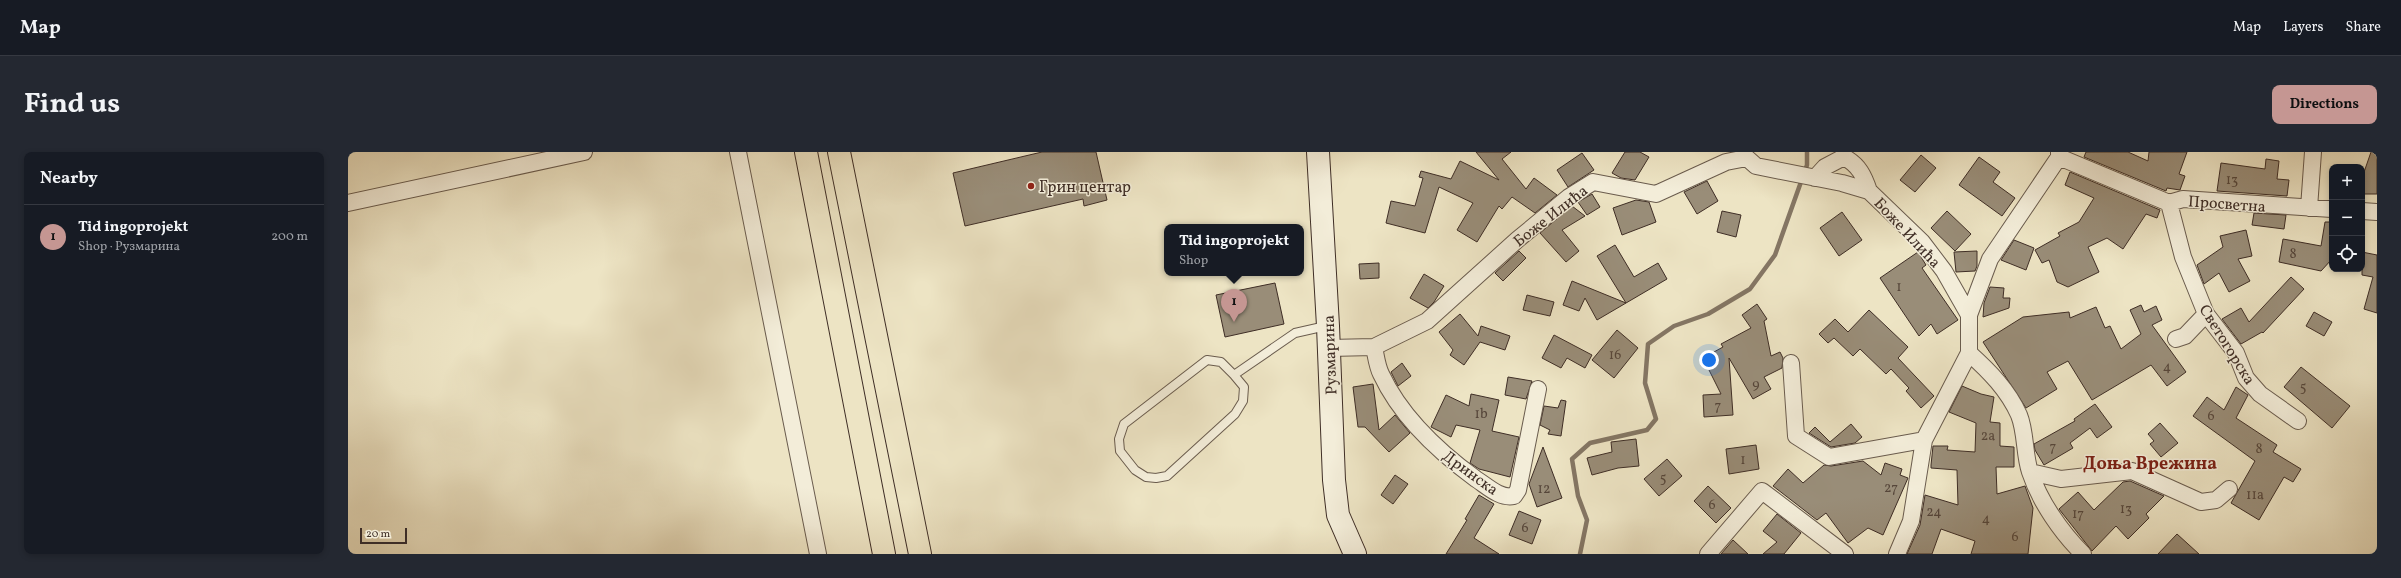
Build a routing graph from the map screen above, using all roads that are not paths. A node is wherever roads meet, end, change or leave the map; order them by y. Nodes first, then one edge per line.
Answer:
1 (584, 152) edge
2 (738, 152) edge
3 (806, 152) edge
4 (840, 152) edge
5 (1318, 152) edge
6 (2313, 152) edge
7 (1842, 154) edge
8 (2059, 154) edge
9 (1747, 155) edge
10 (1815, 178) junction
11 (1869, 192) junction
12 (348, 203) edge
13 (2169, 203) junction
14 (2309, 208) junction
15 (2329, 210) edge
16 (2365, 211) edge
17 (2377, 212) edge
18 (1969, 314) junction
19 (2206, 314) junction
20 (1328, 326) junction
21 (2176, 339) dead end
22 (1374, 347) junction
23 (1329, 348) junction
24 (1969, 353) junction
25 (1791, 363) dead end
26 (1234, 375) junction
27 (1538, 389) dead end
28 (2298, 421) dead end
29 (1924, 440) junction
30 (2030, 472) junction
31 (2229, 489) dead end
32 (818, 554) edge
33 (884, 554) edge
34 (920, 554) edge
35 (1355, 554) edge
36 (1708, 554) edge
37 (1845, 554) edge
38 (1896, 554) edge
39 (2083, 554) edge

1 - 12 street
2 - 32 street
3 - 33 highway
4 - 34 highway
5 - 20 main road, Рузмарина
6 - 14 street
7 - 10 street, Боже Илића
7 - 11 street, Боже Илића
8 - 13 street, Просветна
8 - 18 street
9 - 10 street, Боже Илића
9 - 22 street, Боже Илића
10 - 11 street, Боже Илића
11 - 18 street, Боже Илића
13 - 14 street, Просветна
13 - 19 street, Светогорска
14 - 15 street, Просветна
16 - 17 street
18 - 24 street
19 - 21 street
19 - 28 street, Светогорска
20 - 23 main road, Рузмарина
20 - 26 lane
22 - 23 street, Боже Илића
22 - 27 street, Дринска
23 - 35 main road, Рузмарина
24 - 29 street
24 - 30 street
25 - 29 street
26 - 26 lane
29 - 38 street
30 - 31 street
30 - 39 street
36 - 37 street

